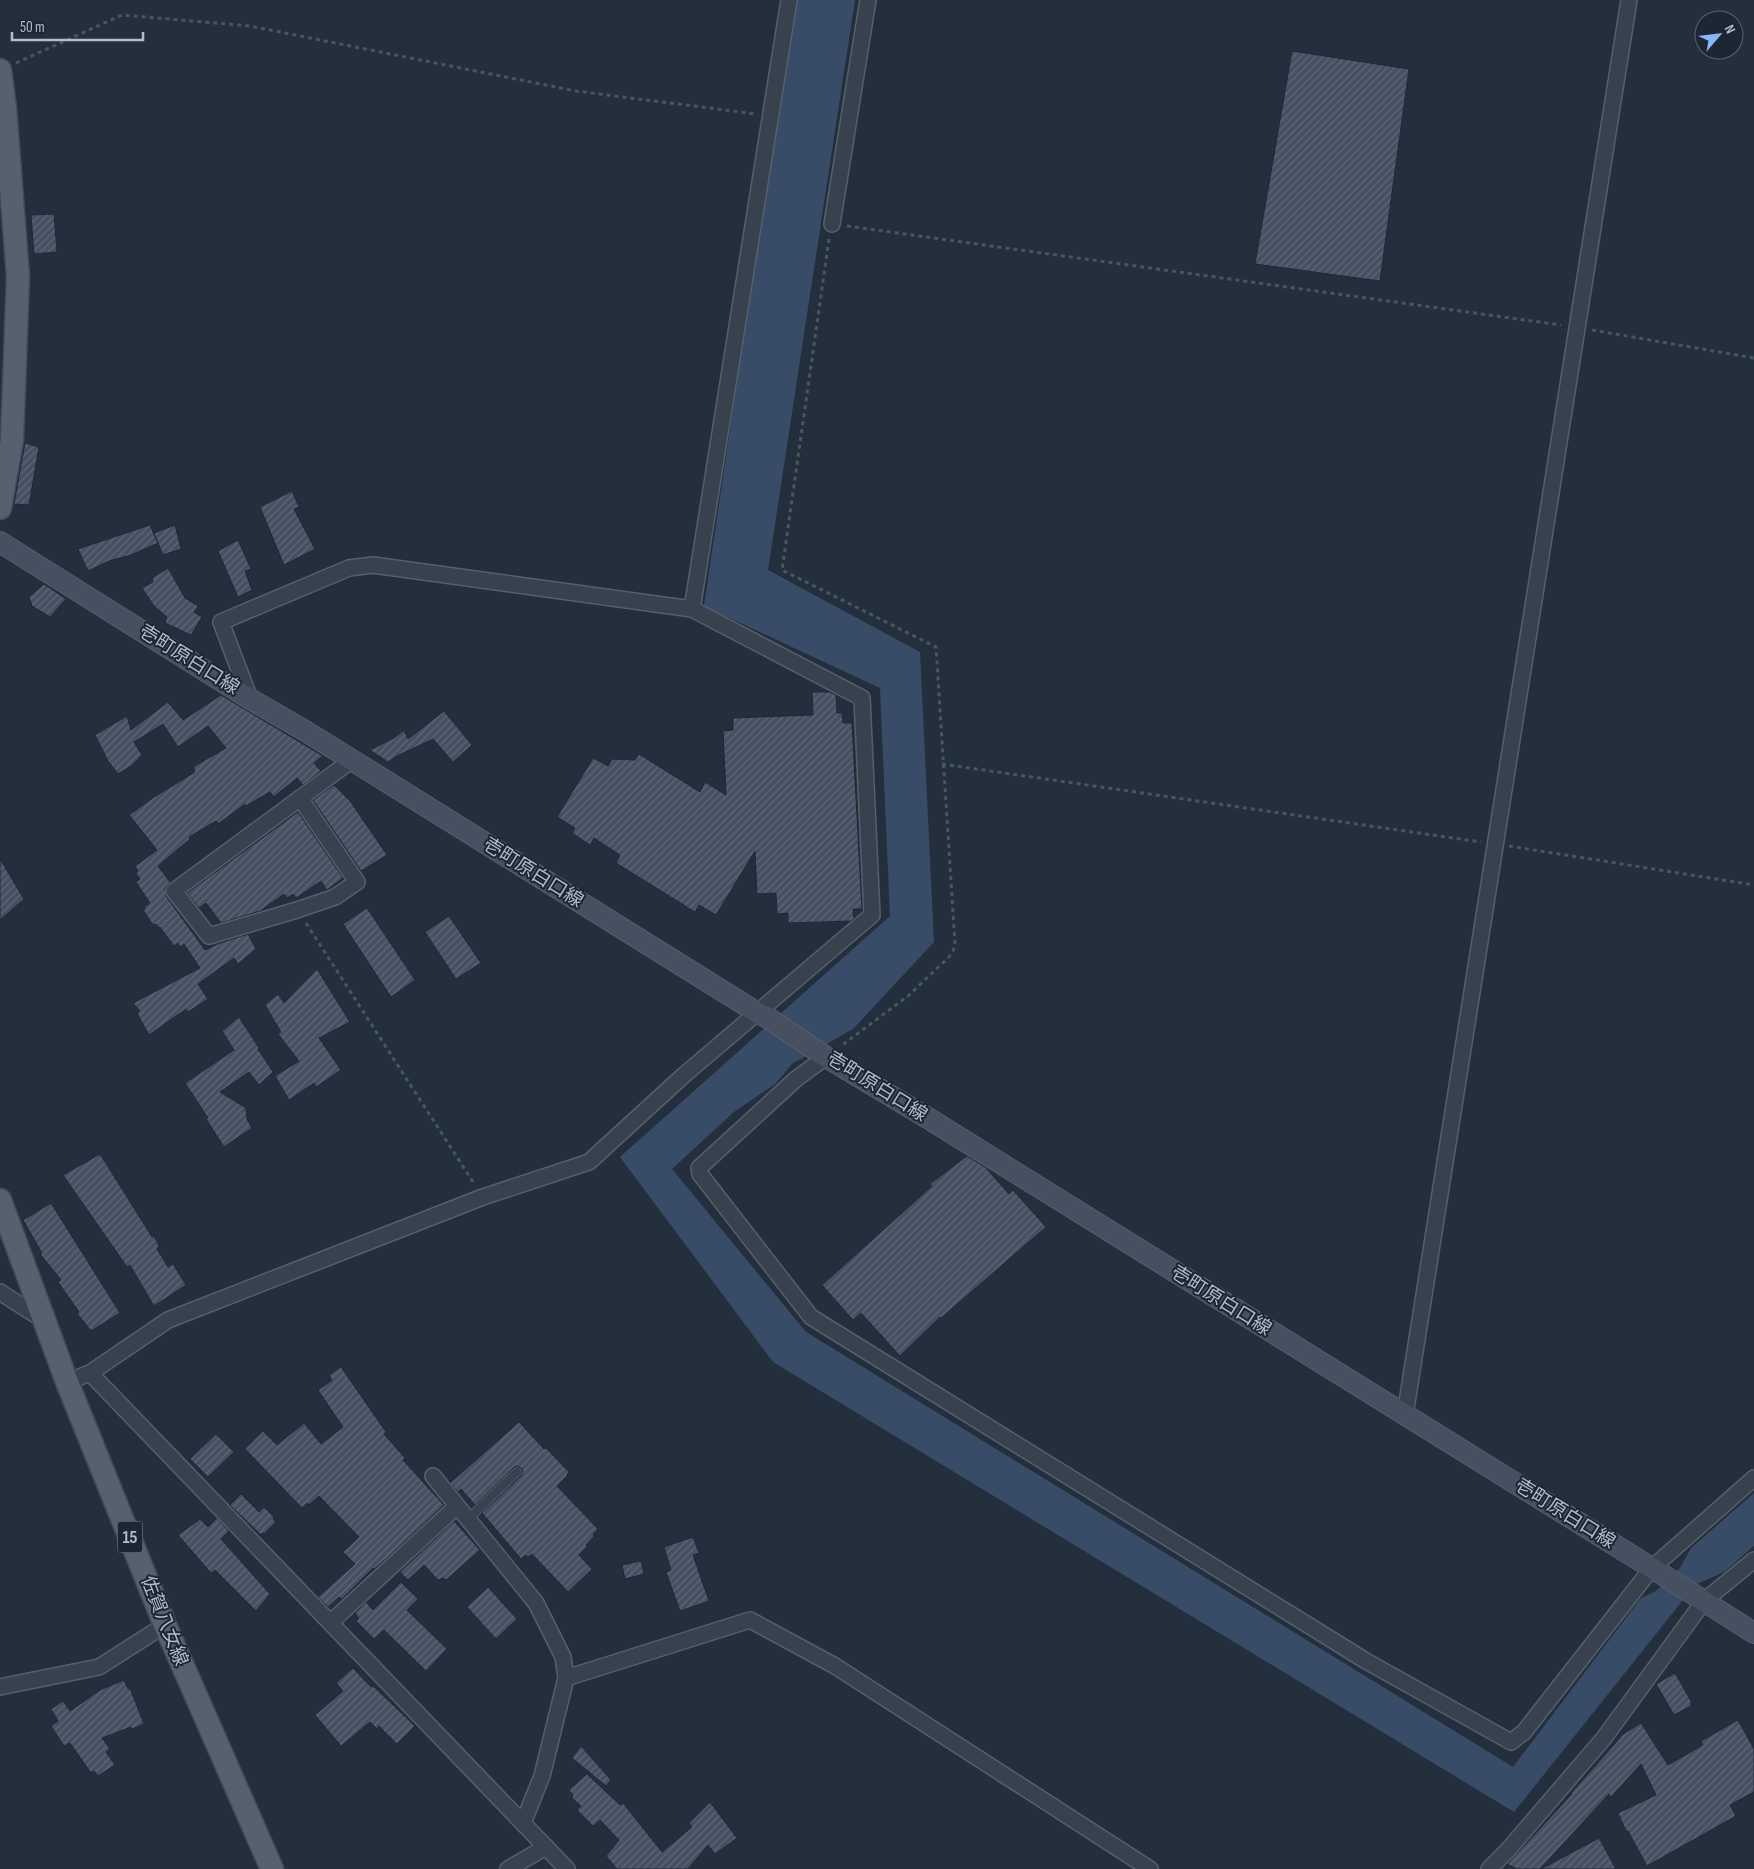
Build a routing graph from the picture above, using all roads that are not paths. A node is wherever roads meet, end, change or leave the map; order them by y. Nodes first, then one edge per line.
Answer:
1 (789, 0) edge
2 (868, 0) edge
3 (1629, 0) edge
4 (0, 70) edge
5 (2, 108) edge
6 (832, 224) road end
7 (0, 508) edge
8 (0, 542) edge
9 (692, 609) junction
10 (250, 699) junction
11 (352, 760) junction
12 (300, 798) junction
13 (763, 1016) junction
14 (822, 1053) junction
15 (0, 1200) edge
16 (0, 1292) edge
17 (45, 1321) junction
18 (90, 1373) junction
19 (67, 1382) junction
20 (1404, 1415) junction
21 (518, 1472) dead end
22 (433, 1476) dead end
23 (1754, 1478) edge
24 (457, 1506) junction
25 (468, 1519) junction
26 (1754, 1560) edge
27 (1658, 1571) junction
28 (1699, 1598) junction
29 (330, 1623) junction
30 (165, 1626) junction
31 (1754, 1633) edge
32 (566, 1678) junction
33 (0, 1687) edge
34 (522, 1822) junction
35 (546, 1847) junction
36 (272, 1869) edge
37 (508, 1869) edge
38 (567, 1869) edge
39 (1150, 1869) edge
40 (1489, 1869) edge

1 - 9 street
2 - 6 street
3 - 20 street
4 - 5 main road
5 - 7 main road
8 - 10 main road, 壱町原白口線
9 - 10 street
9 - 13 street
10 - 11 main road, 壱町原白口線
11 - 12 street
11 - 13 main road, 壱町原白口線
12 - 12 street
13 - 14 main road, 壱町原白口線
13 - 18 street
14 - 20 main road, 壱町原白口線
14 - 27 street
15 - 17 main road, 佐賀八女線 / 15
16 - 17 street
17 - 19 main road, 佐賀八女線 / 15
18 - 19 street
18 - 29 street
19 - 30 main road, 佐賀八女線 / 15
20 - 27 main road, 壱町原白口線
21 - 25 lane
22 - 24 street
23 - 27 street
24 - 25 street
24 - 29 street
25 - 32 street
26 - 28 street
27 - 28 main road, 壱町原白口線
28 - 31 main road, 壱町原白口線
28 - 40 street
29 - 34 street
30 - 33 street
30 - 36 main road, 佐賀八女線 / 15
32 - 34 street
32 - 39 street
34 - 35 street
35 - 37 street
35 - 38 street

